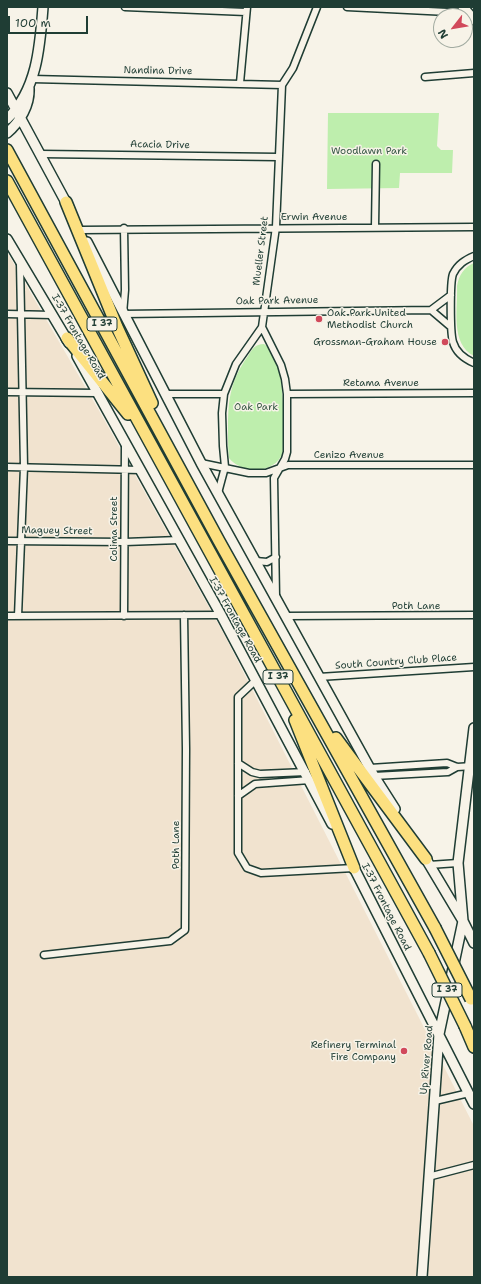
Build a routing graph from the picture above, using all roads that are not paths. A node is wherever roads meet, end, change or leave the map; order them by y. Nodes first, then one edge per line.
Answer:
1 (43, 7) edge
2 (125, 7) edge
3 (317, 7) edge
4 (347, 7) edge
5 (433, 9) edge
6 (246, 10) edge
7 (474, 73) edge
8 (426, 77) dead end
9 (32, 79) junction
10 (240, 83) junction
11 (282, 85) junction
12 (27, 91) junction
13 (8, 94) edge
14 (18, 114) junction
15 (7, 119) edge
16 (7, 133) edge
17 (9, 153) edge
18 (41, 154) junction
19 (278, 156) junction
20 (376, 164) dead end
21 (7, 181) edge
22 (66, 202) junction
23 (276, 227) junction
24 (375, 227) junction
25 (474, 227) edge
26 (124, 228) junction
27 (81, 230) junction
28 (7, 240) edge
29 (474, 256) edge
30 (20, 261) junction
31 (125, 290) junction
32 (113, 294) junction
33 (451, 294) junction
34 (430, 310) junction
35 (263, 311) junction
36 (7, 314) edge
37 (22, 314) junction
38 (123, 314) junction
39 (52, 315) junction
40 (262, 327) junction
41 (451, 327) junction
42 (67, 338) junction
43 (474, 363) edge
44 (7, 392) edge
45 (24, 392) junction
46 (97, 393) junction
47 (474, 393) edge
48 (167, 394) junction
49 (224, 394) junction
50 (288, 394) junction
51 (148, 438) junction
52 (125, 443) junction
53 (201, 463) junction
54 (474, 465) edge
55 (7, 467) edge
56 (24, 467) junction
57 (225, 467) junction
58 (125, 468) junction
59 (280, 468) junction
60 (141, 470) junction
61 (193, 492) junction
62 (218, 493) junction
63 (179, 540) junction
64 (7, 541) edge
65 (21, 541) junction
66 (125, 542) junction
67 (276, 557) junction
68 (256, 561) junction
69 (276, 598) junction
70 (184, 615) junction
71 (221, 615) junction
72 (474, 615) edge
73 (7, 616) edge
74 (18, 616) junction
75 (124, 616) junction
76 (286, 616) junction
77 (474, 667) edge
78 (319, 677) junction
79 (256, 680) junction
80 (286, 692) junction
81 (310, 701) junction
82 (474, 728) edge
83 (238, 763) junction
84 (472, 766) edge
85 (457, 767) junction
86 (372, 772) junction
87 (267, 774) junction
88 (308, 776) junction
89 (268, 783) junction
90 (238, 796) junction
91 (428, 862) junction
92 (458, 863) junction
93 (354, 868) junction
94 (463, 921) junction
95 (474, 943) edge
96 (44, 955) dead end
97 (473, 1002) edge
98 (439, 1034) junction
99 (474, 1047) edge
100 (469, 1093) junction
101 (435, 1101) junction
102 (474, 1104) edge
103 (474, 1164) edge
104 (428, 1177) junction
105 (422, 1277) edge

1 - 9 main road
2 - 6 street
3 - 11 street, Mueller Street
4 - 5 street
6 - 10 street
7 - 8 street
9 - 10 street, Nandina Drive
9 - 12 main road
10 - 11 street, Nandina Drive
11 - 19 street, Mueller Street
12 - 13 main road
12 - 14 main road
13 - 14 main road
14 - 15 main road
14 - 16 main road
14 - 18 main road
17 - 61 highway, I 37
18 - 19 street, Acacia Drive
18 - 22 main road
19 - 23 street, Mueller Street
20 - 24 street
21 - 51 highway, I 37
22 - 27 main road
22 - 61 highway
23 - 24 street, Erwin Avenue
23 - 26 street, Erwin Avenue
23 - 35 street, Mueller Street
24 - 25 street, Erwin Avenue
26 - 27 street, Erwin Avenue
26 - 31 street
27 - 32 main road
28 - 30 main road, I-37 Frontage Road
29 - 33 street
30 - 37 street
30 - 39 main road, I-37 Frontage Road
31 - 32 street
31 - 38 street
32 - 38 main road
33 - 34 street
33 - 41 street
34 - 35 street, Oak Park Avenue
34 - 41 street
35 - 38 street, Oak Park Avenue
35 - 40 street, Mueller Street
36 - 37 street
37 - 39 street
37 - 45 street
38 - 48 main road
39 - 42 main road, I-37 Frontage Road
40 - 49 street
40 - 50 street
41 - 43 street
42 - 46 main road, I-37 Frontage Road
42 - 51 highway
44 - 45 street
45 - 46 street
45 - 56 street
46 - 52 main road, I-37 Frontage Road
47 - 50 street, Retama Avenue
48 - 49 street
48 - 53 main road
49 - 57 street
50 - 59 street
51 - 80 highway, I 37
52 - 58 street, Colima Street
52 - 60 main road, I-37 Frontage Road
53 - 57 street, Cenizo Avenue
53 - 62 main road
54 - 59 street, Cenizo Avenue
55 - 56 street
56 - 58 street
56 - 65 street
57 - 59 street, Cenizo Avenue
57 - 62 street
58 - 60 street
58 - 66 street, Colima Street
59 - 67 street
60 - 63 main road, I-37 Frontage Road
61 - 81 highway, I 37
62 - 68 main road
63 - 66 street, Maguey Street
63 - 71 main road, I-37 Frontage Road
64 - 65 street, Maguey Street
65 - 66 street, Maguey Street
65 - 74 street
66 - 75 street, Colima Street
67 - 68 street
67 - 69 street
68 - 69 main road
69 - 76 main road
70 - 71 street
70 - 75 street
70 - 96 street, Poth Lane
71 - 79 main road, I-37 Frontage Road
72 - 76 street, Poth Lane
73 - 74 street
74 - 75 street
76 - 78 main road
77 - 78 street, South Country Club Place
78 - 86 main road
79 - 83 street
79 - 88 main road, I-37 Frontage Road
80 - 93 highway
80 - 99 highway, I 37, bridge
81 - 91 highway
81 - 97 highway, I 37, bridge
82 - 84 main road, Up River Road
83 - 87 street
83 - 90 street
84 - 85 street
84 - 92 main road, Up River Road
85 - 86 street
85 - 86 street
86 - 91 main road
87 - 88 street
87 - 89 street
88 - 89 street
88 - 93 main road, I-37 Frontage Road
89 - 90 street
90 - 93 street
91 - 92 street
91 - 94 main road
92 - 94 main road, Up River Road
93 - 98 main road, I-37 Frontage Road
94 - 95 main road
94 - 98 main road, Up River Road
98 - 100 main road, I-37 Frontage Road
98 - 101 main road, Up River Road
100 - 101 street
100 - 102 main road, I-37 Frontage Road
101 - 104 main road, Up River Road
103 - 104 street
104 - 105 main road, Up River Road

